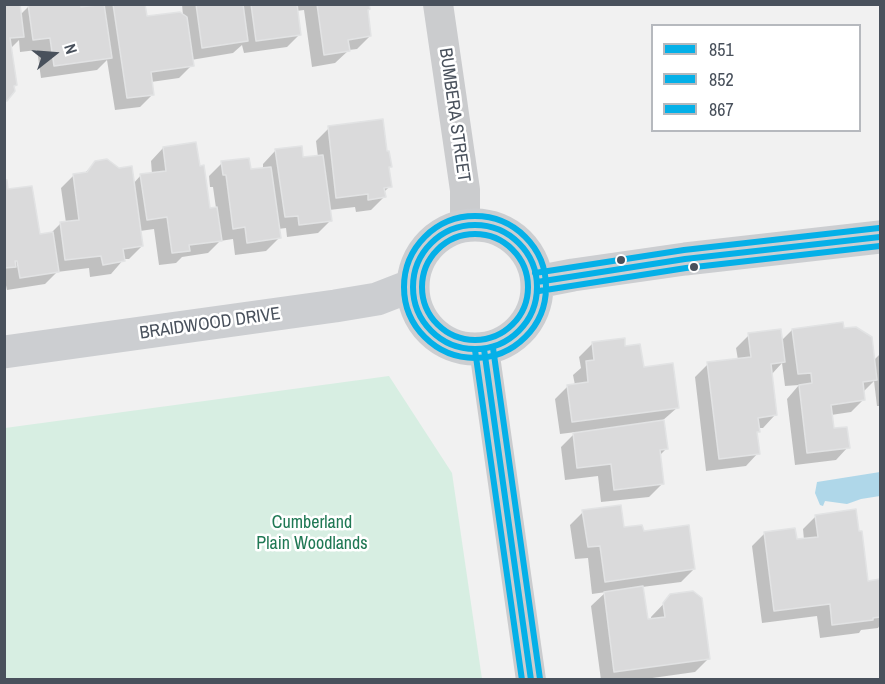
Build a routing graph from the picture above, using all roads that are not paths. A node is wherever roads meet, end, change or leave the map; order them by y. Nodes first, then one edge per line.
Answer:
1 (438, 4) edge
2 (465, 226) junction
3 (880, 237) edge
4 (537, 282) junction
5 (413, 285) junction
6 (484, 349) junction
7 (4, 352) edge
8 (531, 680) edge

1 - 2 street, BUMBERA STREET
2 - 4 street
2 - 5 street
3 - 4 street
4 - 6 street
5 - 6 street
5 - 7 street, BRAIDWOOD DRIVE
6 - 8 street

